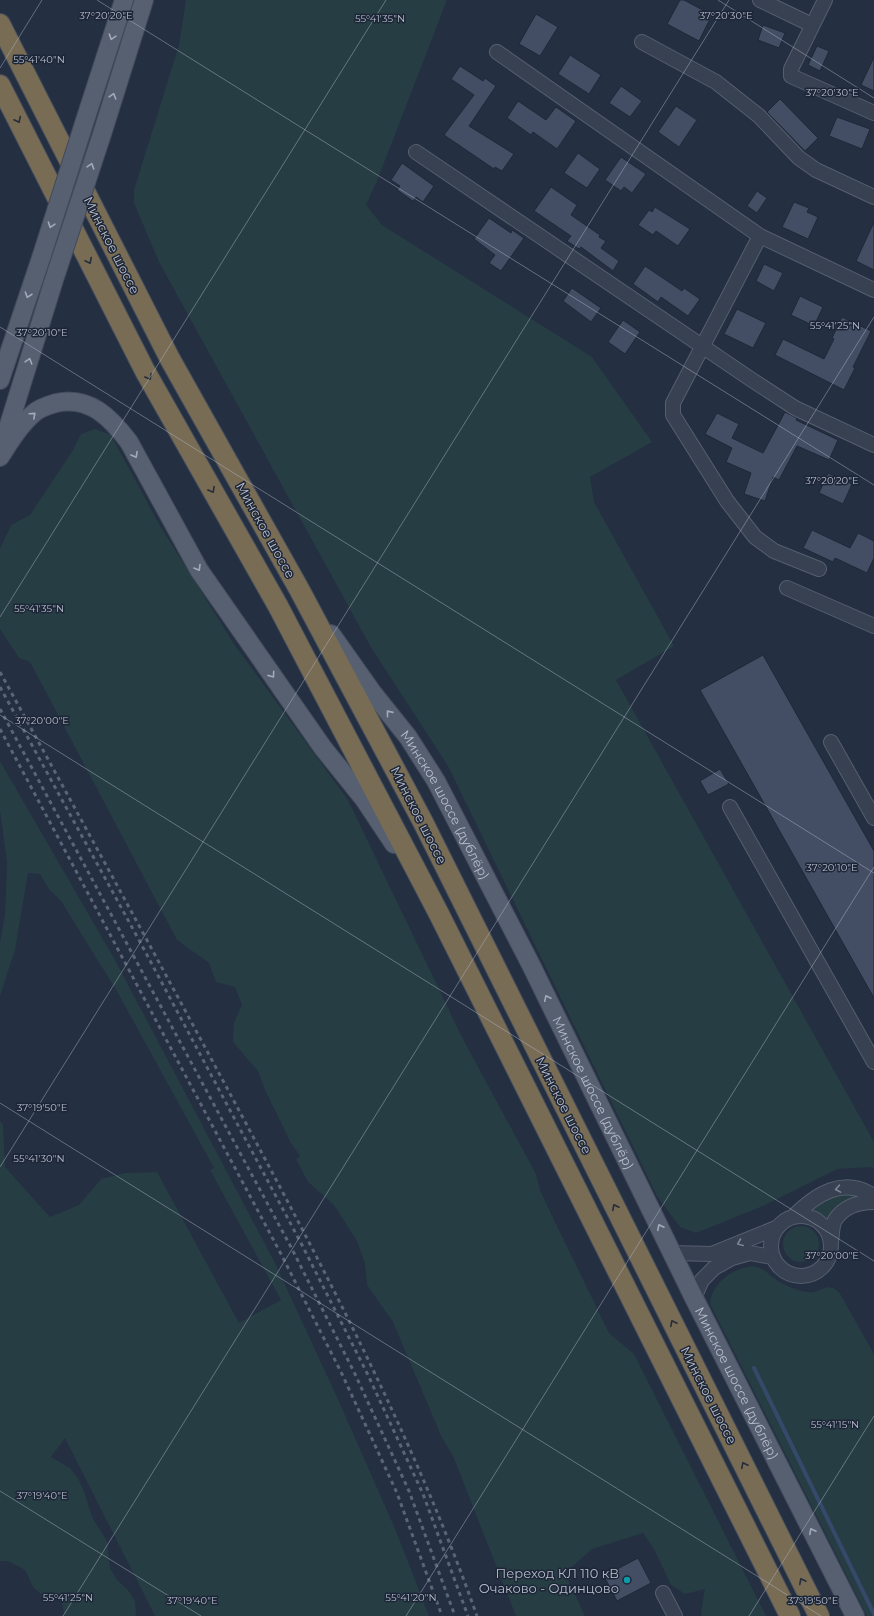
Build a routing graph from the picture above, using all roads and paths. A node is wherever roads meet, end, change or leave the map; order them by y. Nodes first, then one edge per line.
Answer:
1 (124, 0) edge
2 (144, 0) edge
3 (760, 0) edge
4 (825, 0) edge
5 (0, 24) edge
6 (812, 25) junction
7 (642, 42) dead end
8 (497, 52) dead end
9 (0, 85) edge
10 (874, 113) edge
11 (416, 152) dead end
12 (874, 197) edge
13 (760, 236) junction
14 (874, 290) edge
15 (703, 347) junction
16 (0, 380) edge
17 (874, 445) edge
18 (0, 452) edge
19 (0, 456) edge
20 (819, 569) dead end
21 (786, 588) dead end
22 (299, 590) junction
23 (874, 626) edge
24 (831, 742) dead end
25 (730, 807) dead end
26 (874, 818) edge
27 (439, 914) junction
28 (874, 1062) edge
29 (874, 1196) edge
30 (874, 1202) edge
31 (793, 1217) junction
32 (776, 1228) junction
33 (831, 1242) junction
34 (672, 1253) junction
35 (772, 1257) junction
36 (694, 1298) junction
37 (663, 1593) dead end
38 (675, 1616) edge
39 (790, 1616) edge
40 (819, 1616) edge
41 (855, 1616) edge

1 -> 16 main road, bridge
18 -> 2 main road, bridge
3 - 6 street
4 - 6 street
5 - 22 highway, Минское шоссе
6 - 10 street
7 - 12 street
8 - 13 street
9 -> 27 highway, Минское шоссе
11 - 15 street
13 - 14 street
13 - 15 street
15 - 17 street
15 - 20 street
19 -> 27 main road
21 - 23 street
34 -> 22 main road, Минское шоссе (дублёр)
40 -> 22 highway, Минское шоссе
24 - 26 street
25 - 28 street
27 - 39 highway, Минское шоссе
29 -> 31 street
30 - 33 street
31 - 32 street
31 - 33 street
32 -> 34 street
32 - 35 street
33 - 35 street
34 - 36 main road, Минское шоссе (дублёр)
35 - 36 street
41 -> 36 main road, Минское шоссе (дублёр)
37 - 38 street

